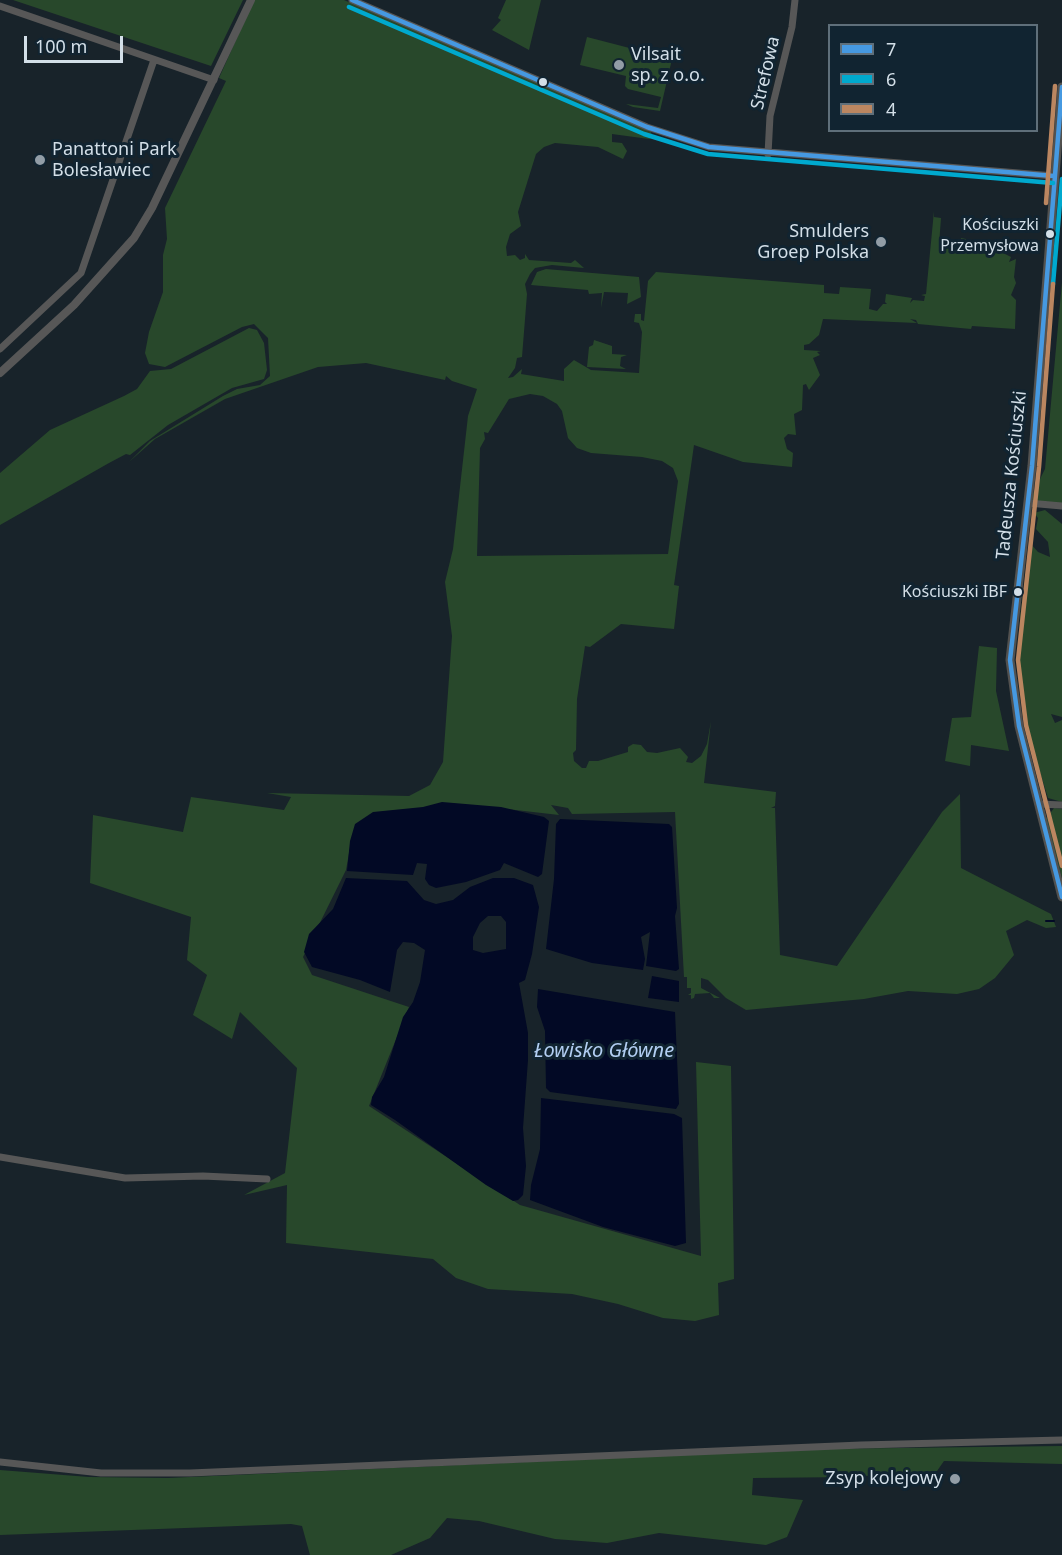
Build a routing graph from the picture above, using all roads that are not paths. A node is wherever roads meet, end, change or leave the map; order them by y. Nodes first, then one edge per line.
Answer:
1 (251, 0) edge
2 (352, 0) edge
3 (795, 0) edge
4 (0, 6) edge
5 (154, 60) junction
6 (214, 80) junction
7 (1062, 87) edge
8 (768, 154) junction
9 (1054, 176) junction
10 (0, 349) edge
11 (0, 374) edge
12 (1028, 503) junction
13 (1062, 506) edge
14 (1039, 804) junction
15 (1062, 805) edge
16 (1062, 897) edge
17 (0, 1157) edge
18 (267, 1179) dead end
19 (1062, 1440) edge
20 (0, 1462) edge

1 - 6 street
2 - 8 street
3 - 8 street, Strefowa
4 - 5 street
5 - 6 street
5 - 10 street
6 - 11 street
7 - 9 main road, Tadeusza Kościuszki
8 - 9 street
9 - 12 main road, Tadeusza Kościuszki
12 - 13 street
12 - 14 main road, Tadeusza Kościuszki
14 - 15 street
14 - 16 main road, Tadeusza Kościuszki
17 - 18 street
19 - 20 street

